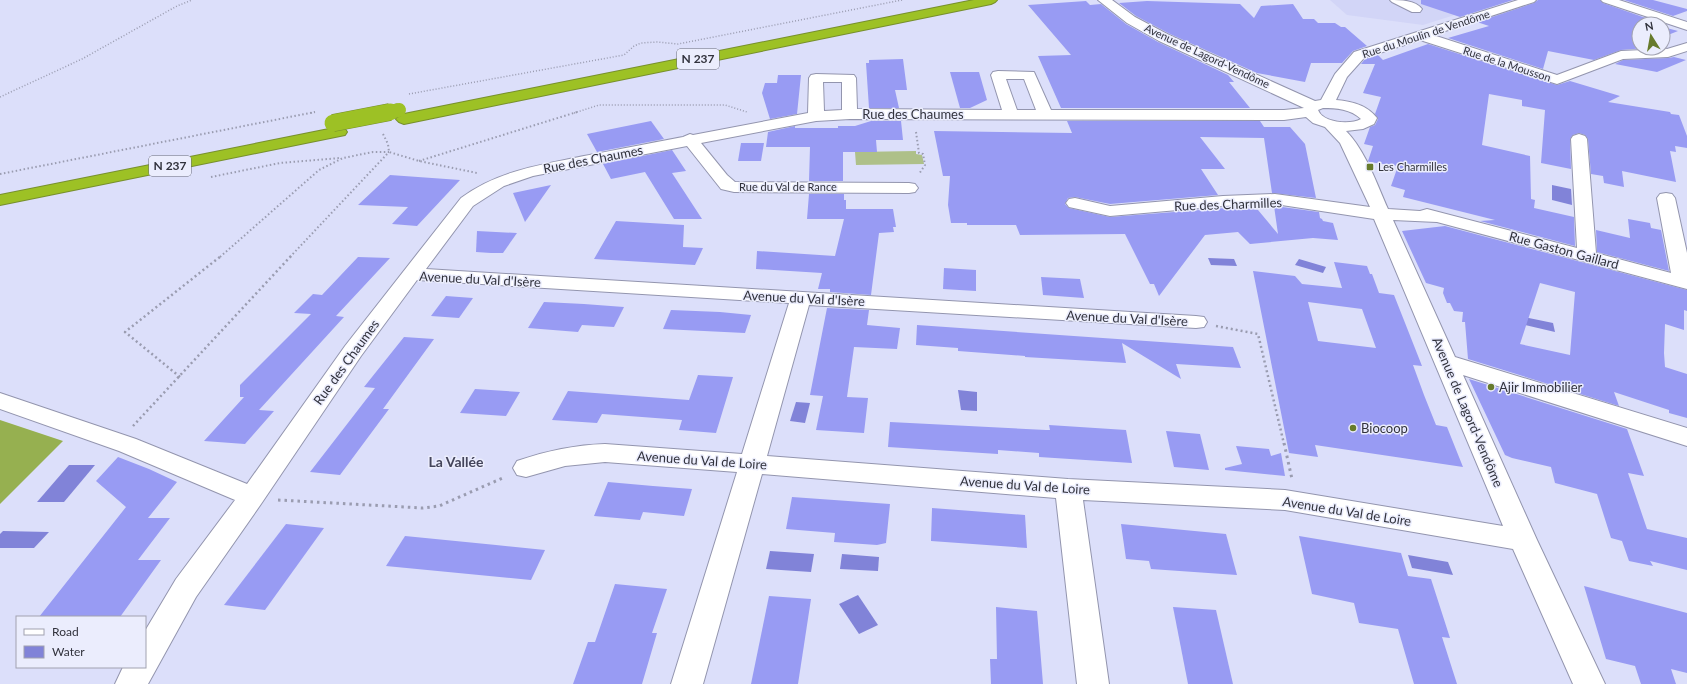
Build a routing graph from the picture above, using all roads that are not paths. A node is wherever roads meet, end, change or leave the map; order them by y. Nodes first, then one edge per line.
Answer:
1 (952, 0) edge
2 (991, 0) edge
3 (1104, 0) edge
4 (1396, 0) edge
5 (1530, 0) edge
6 (1607, 0) edge
7 (1416, 9) dead end
8 (1687, 26) edge
9 (1419, 35) junction
10 (1687, 47) edge
11 (1334, 87) junction
12 (1348, 106) junction
13 (1320, 113) junction
14 (402, 114) junction
15 (850, 114) junction
16 (1011, 114) junction
17 (1046, 115) junction
18 (816, 116) junction
19 (336, 127) junction
20 (1351, 134) junction
21 (690, 139) junction
22 (1579, 139) dead end
23 (0, 188) edge
24 (909, 188) road end
25 (1371, 191) junction
26 (1666, 198) dead end
27 (0, 200) edge
28 (1075, 203) dead end
29 (1381, 214) junction
30 (1441, 217) junction
31 (1587, 256) junction
32 (411, 274) junction
33 (1685, 282) edge
34 (801, 298) junction
35 (1196, 322) road end
36 (1446, 362) junction
37 (0, 401) edge
38 (1687, 437) edge
39 (752, 464) junction
40 (526, 468) road end
41 (1068, 489) junction
42 (252, 498) junction
43 (1523, 540) junction
44 (146, 657) edge
45 (139, 668) edge
46 (131, 684) edge
47 (687, 684) edge
48 (1093, 684) edge
49 (1588, 684) edge

1 - 14 highway, N 237
2 - 14 highway, N 237
3 - 13 street, Avenue de Lagord-Vendôme
4 - 7 street
5 - 9 street, Rue du Moulin de Vendôme
6 - 8 street
9 - 10 street, Rue de la Mousson
9 - 11 street, Rue du Moulin de Vendôme
11 - 12 street
11 - 13 street, Rue du Moulin de Vendôme
12 - 13 street, Rue des Chaumes
12 - 20 street
13 - 17 street, Rue des Chaumes
13 - 20 street, Avenue de Lagord-Vendôme
14 - 19 highway, N 237
15 - 16 street, Rue des Chaumes
15 - 18 street, Rue des Chaumes
15 - 18 street
16 - 17 street, Rue des Chaumes
16 - 17 street
18 - 21 street, Rue des Chaumes
19 - 23 highway, N 237
19 - 27 highway, N 237
20 - 25 street, Avenue de Lagord-Vendôme
21 - 24 street, Rue du Val de Rance
21 - 32 street, Rue des Chaumes
22 - 31 street
25 - 29 street, Avenue de Lagord-Vendôme
25 - 30 street, Rue Gaston Gaillard
26 - 33 street
28 - 29 street, Rue des Charmilles
29 - 30 street, Rue Gaston Gaillard
29 - 36 street, Avenue de Lagord-Vendôme
30 - 31 street, Rue Gaston Gaillard
31 - 33 street, Rue Gaston Gaillard
32 - 34 street, Avenue du Val d'Isère
32 - 42 street, Rue des Chaumes
34 - 35 street, Avenue du Val d'Isère
34 - 39 street
36 - 38 street
36 - 43 street, Avenue de Lagord-Vendôme
37 - 42 street
39 - 40 street, Avenue du Val de Loire
39 - 41 street, Avenue du Val de Loire
39 - 47 street
41 - 43 street, Avenue du Val de Loire
41 - 48 street
42 - 44 street, Rue des Chaumes
43 - 49 street, Avenue de Lagord-Vendôme
45 - 46 street

